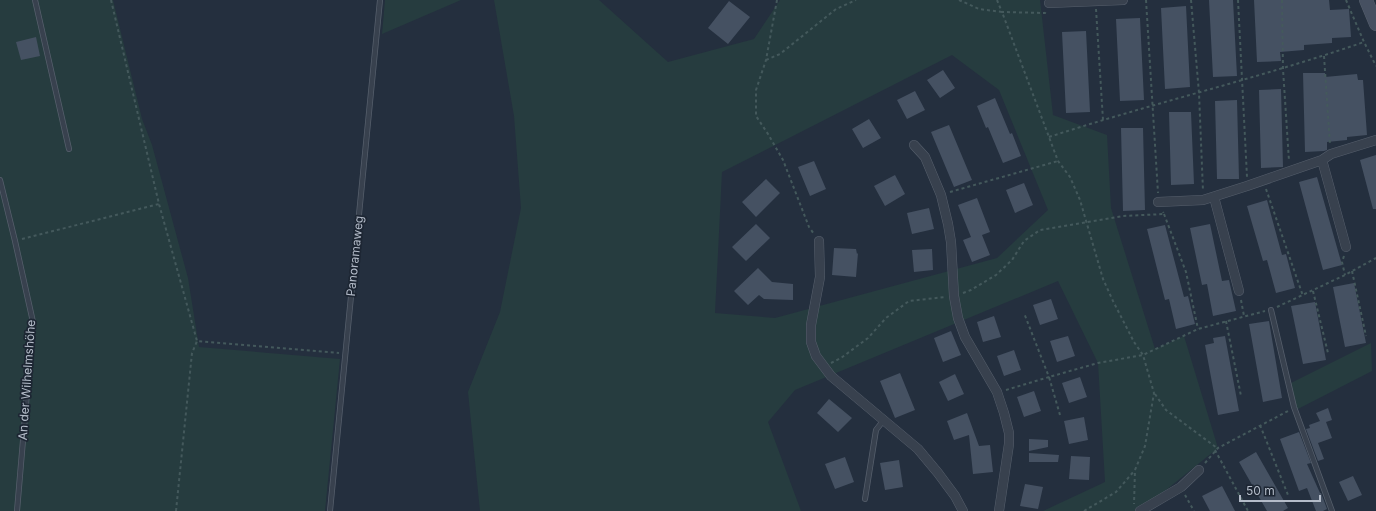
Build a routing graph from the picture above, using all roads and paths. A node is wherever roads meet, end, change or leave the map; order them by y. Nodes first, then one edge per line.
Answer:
1 (35, 0) edge
2 (111, 0) edge
3 (380, 0) edge
4 (777, 0) edge
5 (856, 0) edge
6 (959, 0) edge
7 (996, 0) edge
8 (1095, 0) edge
9 (1123, 0) edge
10 (1146, 0) edge
11 (1191, 0) edge
12 (1238, 0) edge
13 (1282, 0) edge
14 (1346, 0) edge
15 (1368, 2) edge
16 (1049, 3) joint
17 (1002, 12) junction
18 (1376, 24) edge
19 (1364, 42) junction
20 (1324, 56) junction
21 (766, 60) junction
22 (1376, 66) edge
23 (1283, 69) junction
24 (1242, 80) junction
25 (1199, 93) junction
26 (1152, 106) junction
27 (1103, 120) junction
28 (1049, 137) junction
29 (1376, 140) edge
30 (914, 145) dead end
31 (69, 149) dead end
32 (1331, 154) junction
33 (1322, 160) junction
34 (1058, 161) junction
35 (1290, 170) junction
36 (0, 180) edge
37 (1263, 180) junction
38 (1247, 186) junction
39 (941, 195) junction
40 (1214, 197) junction
41 (1203, 200) junction
42 (1158, 202) junction
43 (159, 204) junction
44 (1164, 214) junction
45 (1088, 223) junction
46 (15, 241) junction
47 (819, 242) joint
48 (1346, 247) joint
49 (1352, 271) dead end
50 (1345, 275) dead end
51 (1239, 291) joint
52 (1313, 291) dead end
53 (954, 296) junction
54 (1303, 296) dead end
55 (1270, 310) dead end
56 (1024, 313) dead end
57 (1244, 316) dead end
58 (1226, 321) dead end
59 (1198, 329) dead end
60 (1366, 336) dead end
61 (197, 341) junction
62 (1170, 342) dead end
63 (345, 353) junction
64 (1328, 353) dead end
65 (1143, 355) junction
66 (823, 367) junction
67 (1049, 377) junction
68 (998, 392) junction
69 (1154, 393) junction
70 (1241, 396) dead end
71 (1294, 407) junction
72 (1060, 415) dead end
73 (883, 421) junction
74 (1260, 425) junction
75 (1216, 449) junction
76 (1135, 470) junction
77 (1199, 470) joint
78 (1181, 487) junction
79 (1288, 496) dead end
80 (865, 499) dead end
81 (17, 511) edge
82 (176, 511) edge
83 (330, 511) edge
84 (963, 511) edge
85 (999, 511) edge
86 (1084, 511) edge
87 (1134, 511) edge
88 (1140, 511) edge
89 (1194, 511) edge
90 (1248, 511) edge
91 (1332, 511) edge

1 - 31 lane
2 - 43 path
3 - 63 lane, Panoramaweg
4 - 21 path
5 - 21 path
6 - 17 path
7 - 17 path
8 - 9 street
8 - 16 street
8 - 27 path
10 - 26 path
11 - 25 path
12 - 24 path
13 - 23 path
14 - 19 path
15 - 18 street
16 - 17 path
17 - 28 path
19 - 20 path
19 - 22 path
20 - 23 path
20 - 32 path
21 - 47 path
23 - 24 path
23 - 35 path
24 - 25 path
24 - 38 path
25 - 26 path
25 - 41 path
26 - 27 path
26 - 42 path
27 - 28 path
28 - 34 path
29 - 32 street
30 - 39 street
32 - 33 street
33 - 35 street
33 - 48 street
34 - 39 path
34 - 45 path
35 - 37 street
36 - 46 lane, An der Wilhelmshöhe
37 - 38 street
37 - 54 path
38 - 40 street
39 - 53 street
40 - 41 street
40 - 51 street
41 - 42 street
42 - 44 path
43 - 46 path
43 - 61 path
44 - 45 path
44 - 59 path
45 - 53 path
45 - 65 path
46 - 81 lane, An der Wilhelmshöhe
47 - 66 street
48 - 50 path
49 - 60 path
51 - 57 path
52 - 64 path
53 - 66 path
53 - 68 street
55 - 71 lane
56 - 67 path
58 - 70 path
61 - 63 path
61 - 82 path
62 - 65 path
63 - 83 lane, Panoramaweg
65 - 67 path
65 - 69 path
66 - 73 street
67 - 68 path
67 - 72 path
68 - 85 street
69 - 75 path
69 - 76 path
71 - 74 path
71 - 91 lane
73 - 80 lane
73 - 84 street
74 - 75 path
74 - 79 path
75 - 77 path
75 - 90 path
76 - 86 path
76 - 87 path
77 - 78 street
78 - 88 street
78 - 89 path

